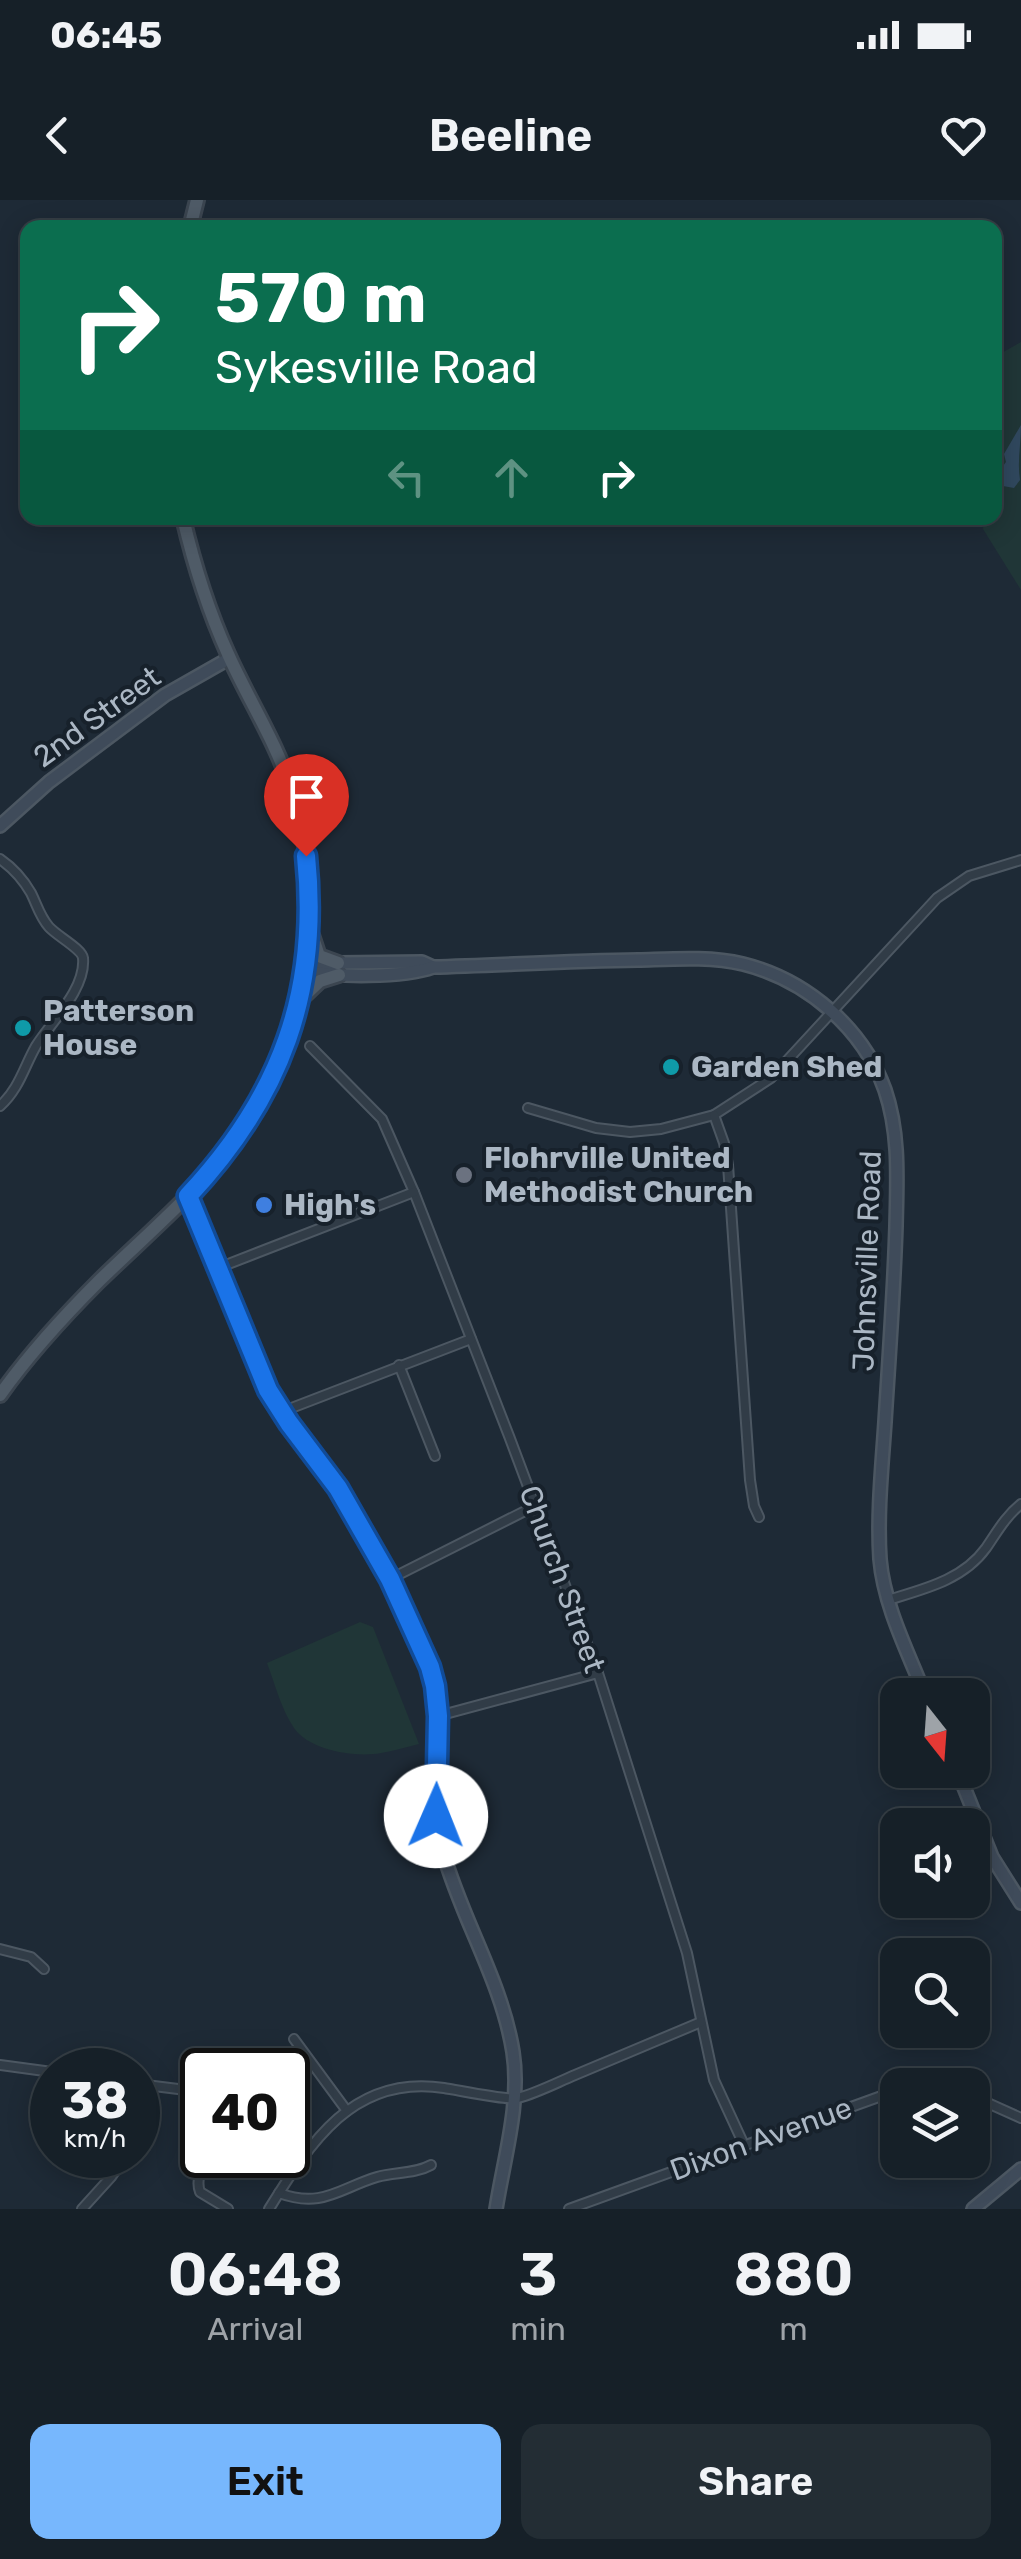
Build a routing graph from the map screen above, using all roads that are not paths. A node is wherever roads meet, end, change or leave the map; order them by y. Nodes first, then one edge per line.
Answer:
1 (185, 525) edge
2 (230, 658) junction
3 (0, 826) edge
4 (0, 858) edge
5 (1021, 860) edge
6 (310, 928) junction
7 (339, 969) junction
8 (304, 971) junction
9 (299, 1002) junction
10 (833, 1012) junction
11 (310, 1046) dead end
12 (0, 1106) edge
13 (528, 1108) dead end
14 (714, 1115) junction
15 (414, 1192) junction
16 (188, 1196) junction
17 (218, 1268) junction
18 (471, 1339) junction
19 (400, 1365) junction
20 (3, 1386) edge
21 (281, 1412) junction
22 (436, 1456) dead end
23 (1021, 1504) edge
24 (536, 1506) junction
25 (759, 1517) dead end
26 (390, 1579) junction
27 (888, 1600) junction
28 (598, 1673) junction
29 (919, 1678) edge
30 (438, 1716) junction
31 (963, 1788) edge
32 (1021, 1902) edge
33 (0, 1949) edge
34 (44, 1970) dead end
35 (702, 2022) junction
36 (294, 2039) dead end
37 (0, 2066) edge
38 (30, 2069) edge
39 (880, 2096) edge
40 (514, 2100) junction
41 (990, 2104) edge
42 (348, 2111) junction
43 (1021, 2118) edge
44 (744, 2145) junction
45 (310, 2146) edge
46 (431, 2166) dead end
47 (1021, 2169) edge
48 (110, 2178) edge
49 (199, 2178) edge
50 (288, 2178) edge
51 (279, 2193) junction
52 (82, 2209) edge
53 (228, 2209) edge
54 (269, 2209) edge
55 (496, 2209) edge
56 (569, 2209) edge
57 (972, 2209) edge

1 - 2 main road
2 - 3 street, 2nd Street
2 - 6 main road
4 - 12 street
5 - 10 street
6 - 7 main road
6 - 8 main road
7 - 8 street, Johnsville Road
7 - 9 main road
7 - 10 street, Johnsville Road
8 - 9 main road
9 - 16 main road
10 - 14 street
10 - 27 street, Johnsville Road
11 - 15 street, Church Street
13 - 14 street
14 - 25 street
15 - 17 street
15 - 18 street, Church Street
16 - 17 street
16 - 20 main road
17 - 21 street
18 - 19 street
18 - 24 street, Church Street
19 - 21 street
19 - 22 street
21 - 26 street
23 - 27 street
24 - 26 street
24 - 28 street, Church Street
26 - 30 street
27 - 29 street, Johnsville Road
28 - 30 street
28 - 35 street, Church Street
30 - 40 street
31 - 32 street
33 - 34 street
35 - 40 street
35 - 44 street, Church Street
36 - 42 street
37 - 38 street
39 - 44 street, Dixon Avenue
40 - 42 street
40 - 55 street
41 - 43 street
42 - 45 street
44 - 56 street, Dixon Avenue
46 - 51 street
47 - 57 street
48 - 52 street
49 - 53 street
50 - 51 street
51 - 54 street

